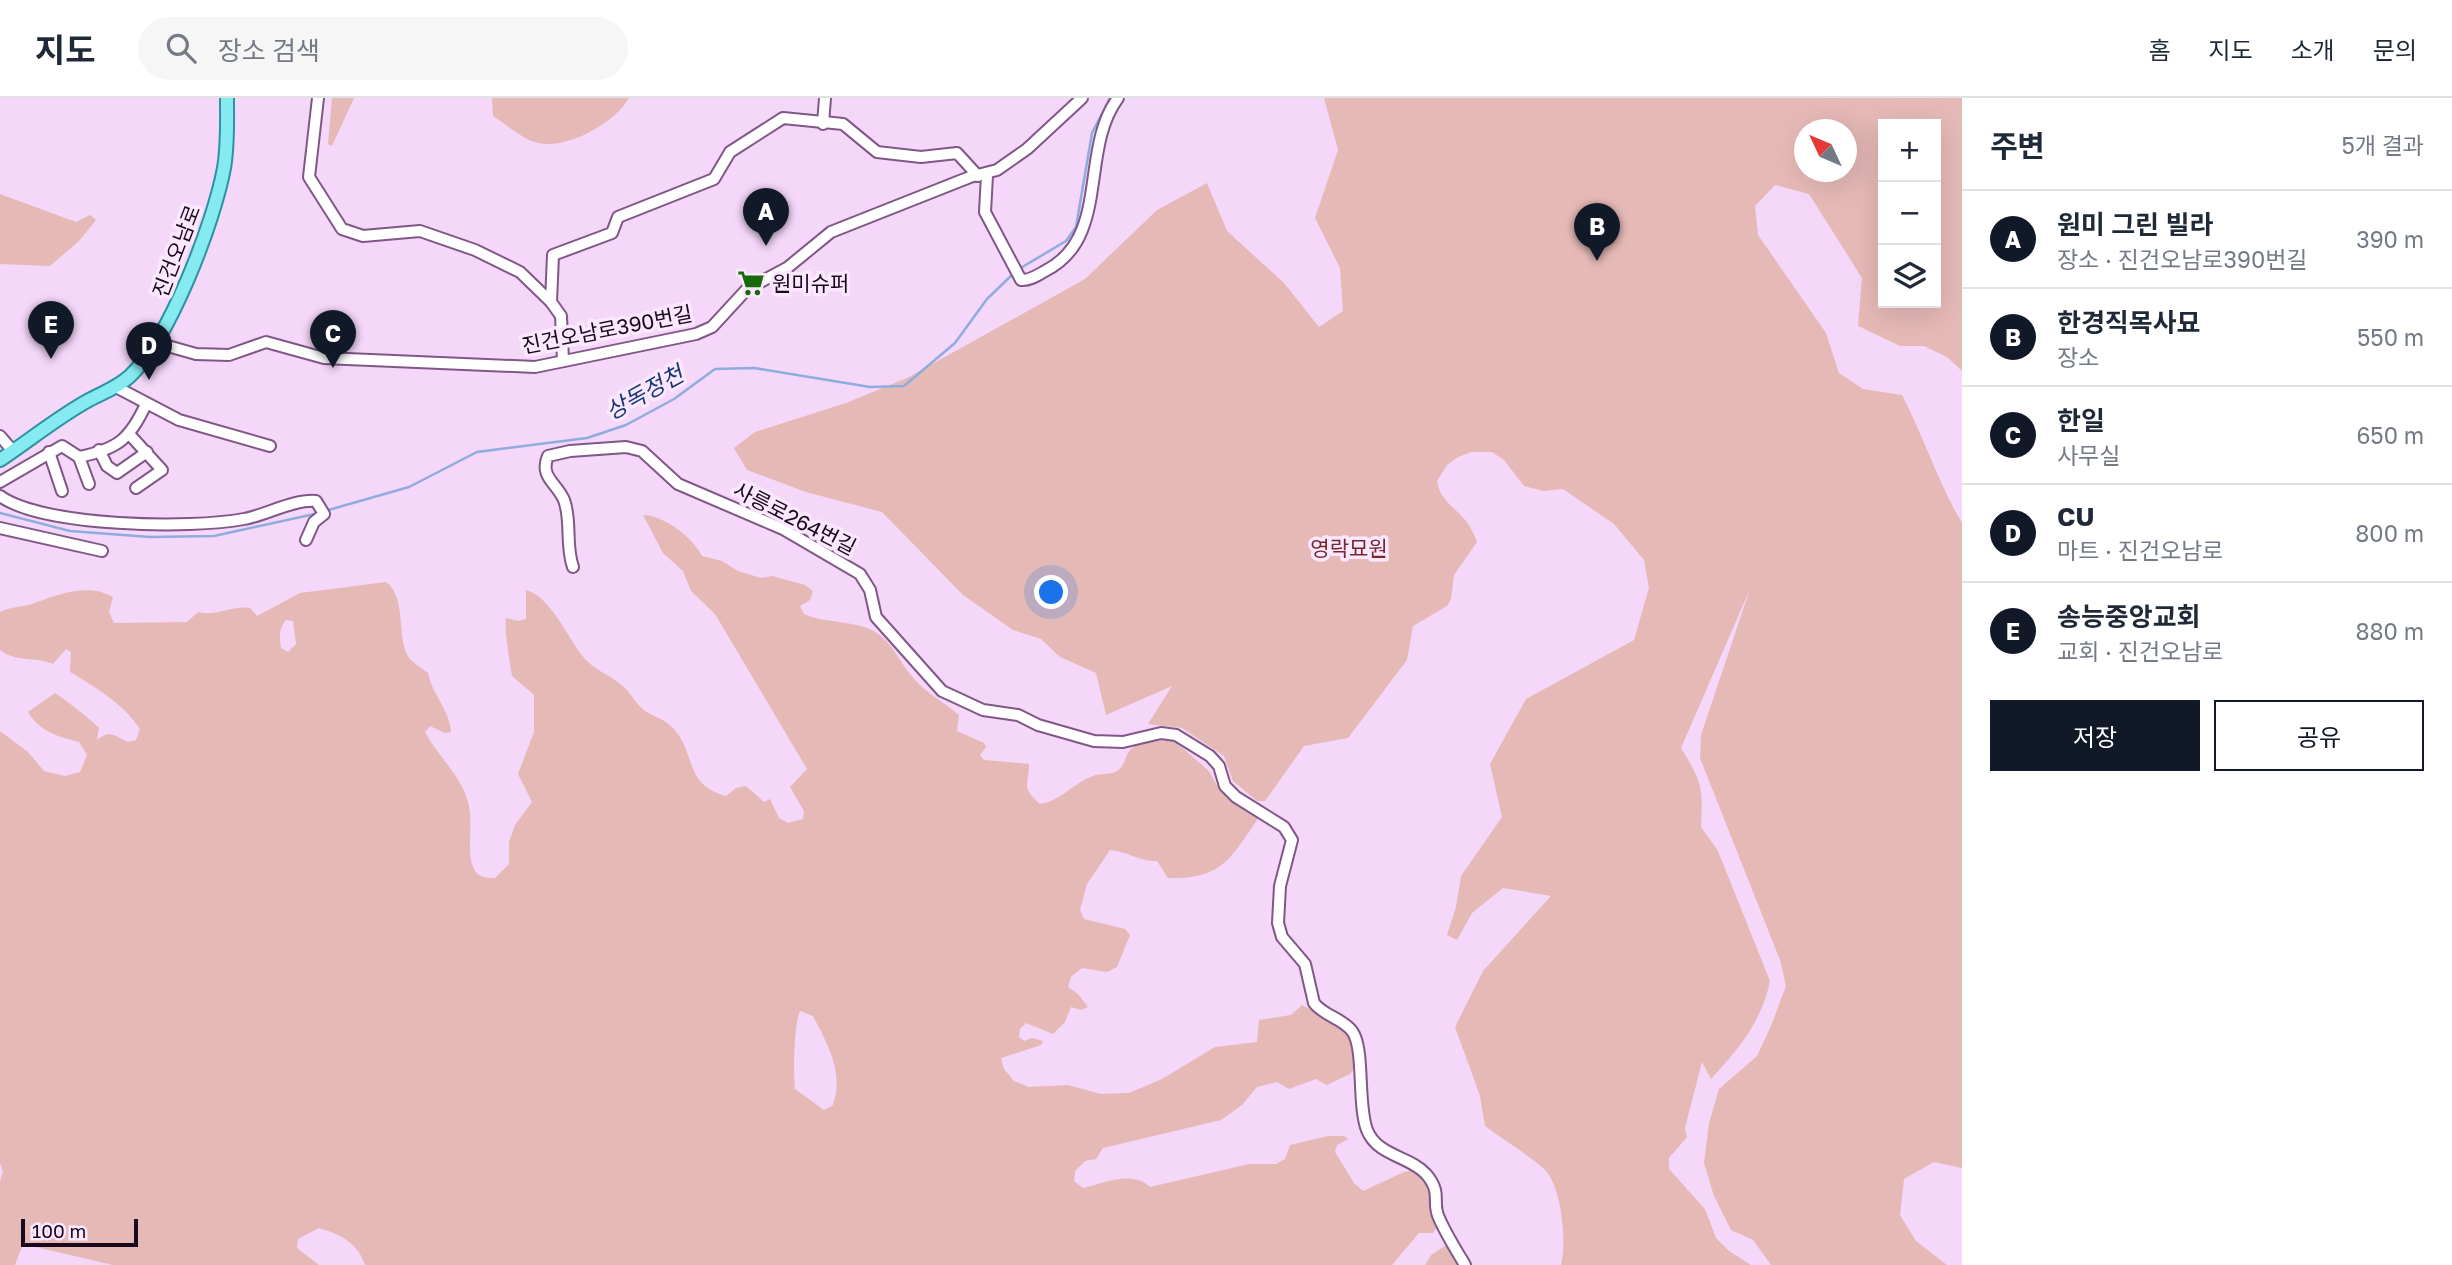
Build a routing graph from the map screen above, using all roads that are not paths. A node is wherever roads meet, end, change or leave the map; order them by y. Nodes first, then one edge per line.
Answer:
1 (227, 98) edge
2 (318, 98) edge
3 (825, 98) edge
4 (1082, 98) edge
5 (1118, 98) edge
6 (823, 124) junction
7 (983, 175) junction
8 (551, 302) junction
9 (157, 343) junction
10 (563, 361) junction
11 (116, 387) junction
12 (146, 404) junction
13 (130, 435) junction
14 (0, 436) edge
15 (270, 446) dead end
16 (99, 450) junction
17 (13, 451) junction
18 (49, 452) junction
19 (147, 452) junction
20 (79, 457) junction
21 (0, 460) edge
22 (0, 482) edge
23 (89, 484) dead end
24 (136, 488) dead end
25 (62, 491) dead end
26 (0, 496) edge
27 (0, 528) edge
28 (306, 540) dead end
29 (102, 551) dead end
30 (573, 567) dead end
31 (1465, 1265) edge

1 - 9 main road, 진건오남로
2 - 8 street
3 - 6 street
4 - 7 street, 진건오남로390번길
5 - 7 street
6 - 7 street
6 - 8 street
7 - 10 street, 진건오남로390번길
8 - 10 street
9 - 10 street, 진건오남로390번길
9 - 11 main road, 진건오남로
11 - 12 street
11 - 17 main road, 진건오남로
12 - 13 street
12 - 15 street
13 - 16 street
13 - 19 street
14 - 17 street
16 - 19 street
16 - 20 street
17 - 21 main road, 진건오남로
18 - 20 street
18 - 22 street
18 - 25 street
19 - 24 street
20 - 23 street
26 - 28 street
27 - 29 street
30 - 31 street, 사릉로264번길

